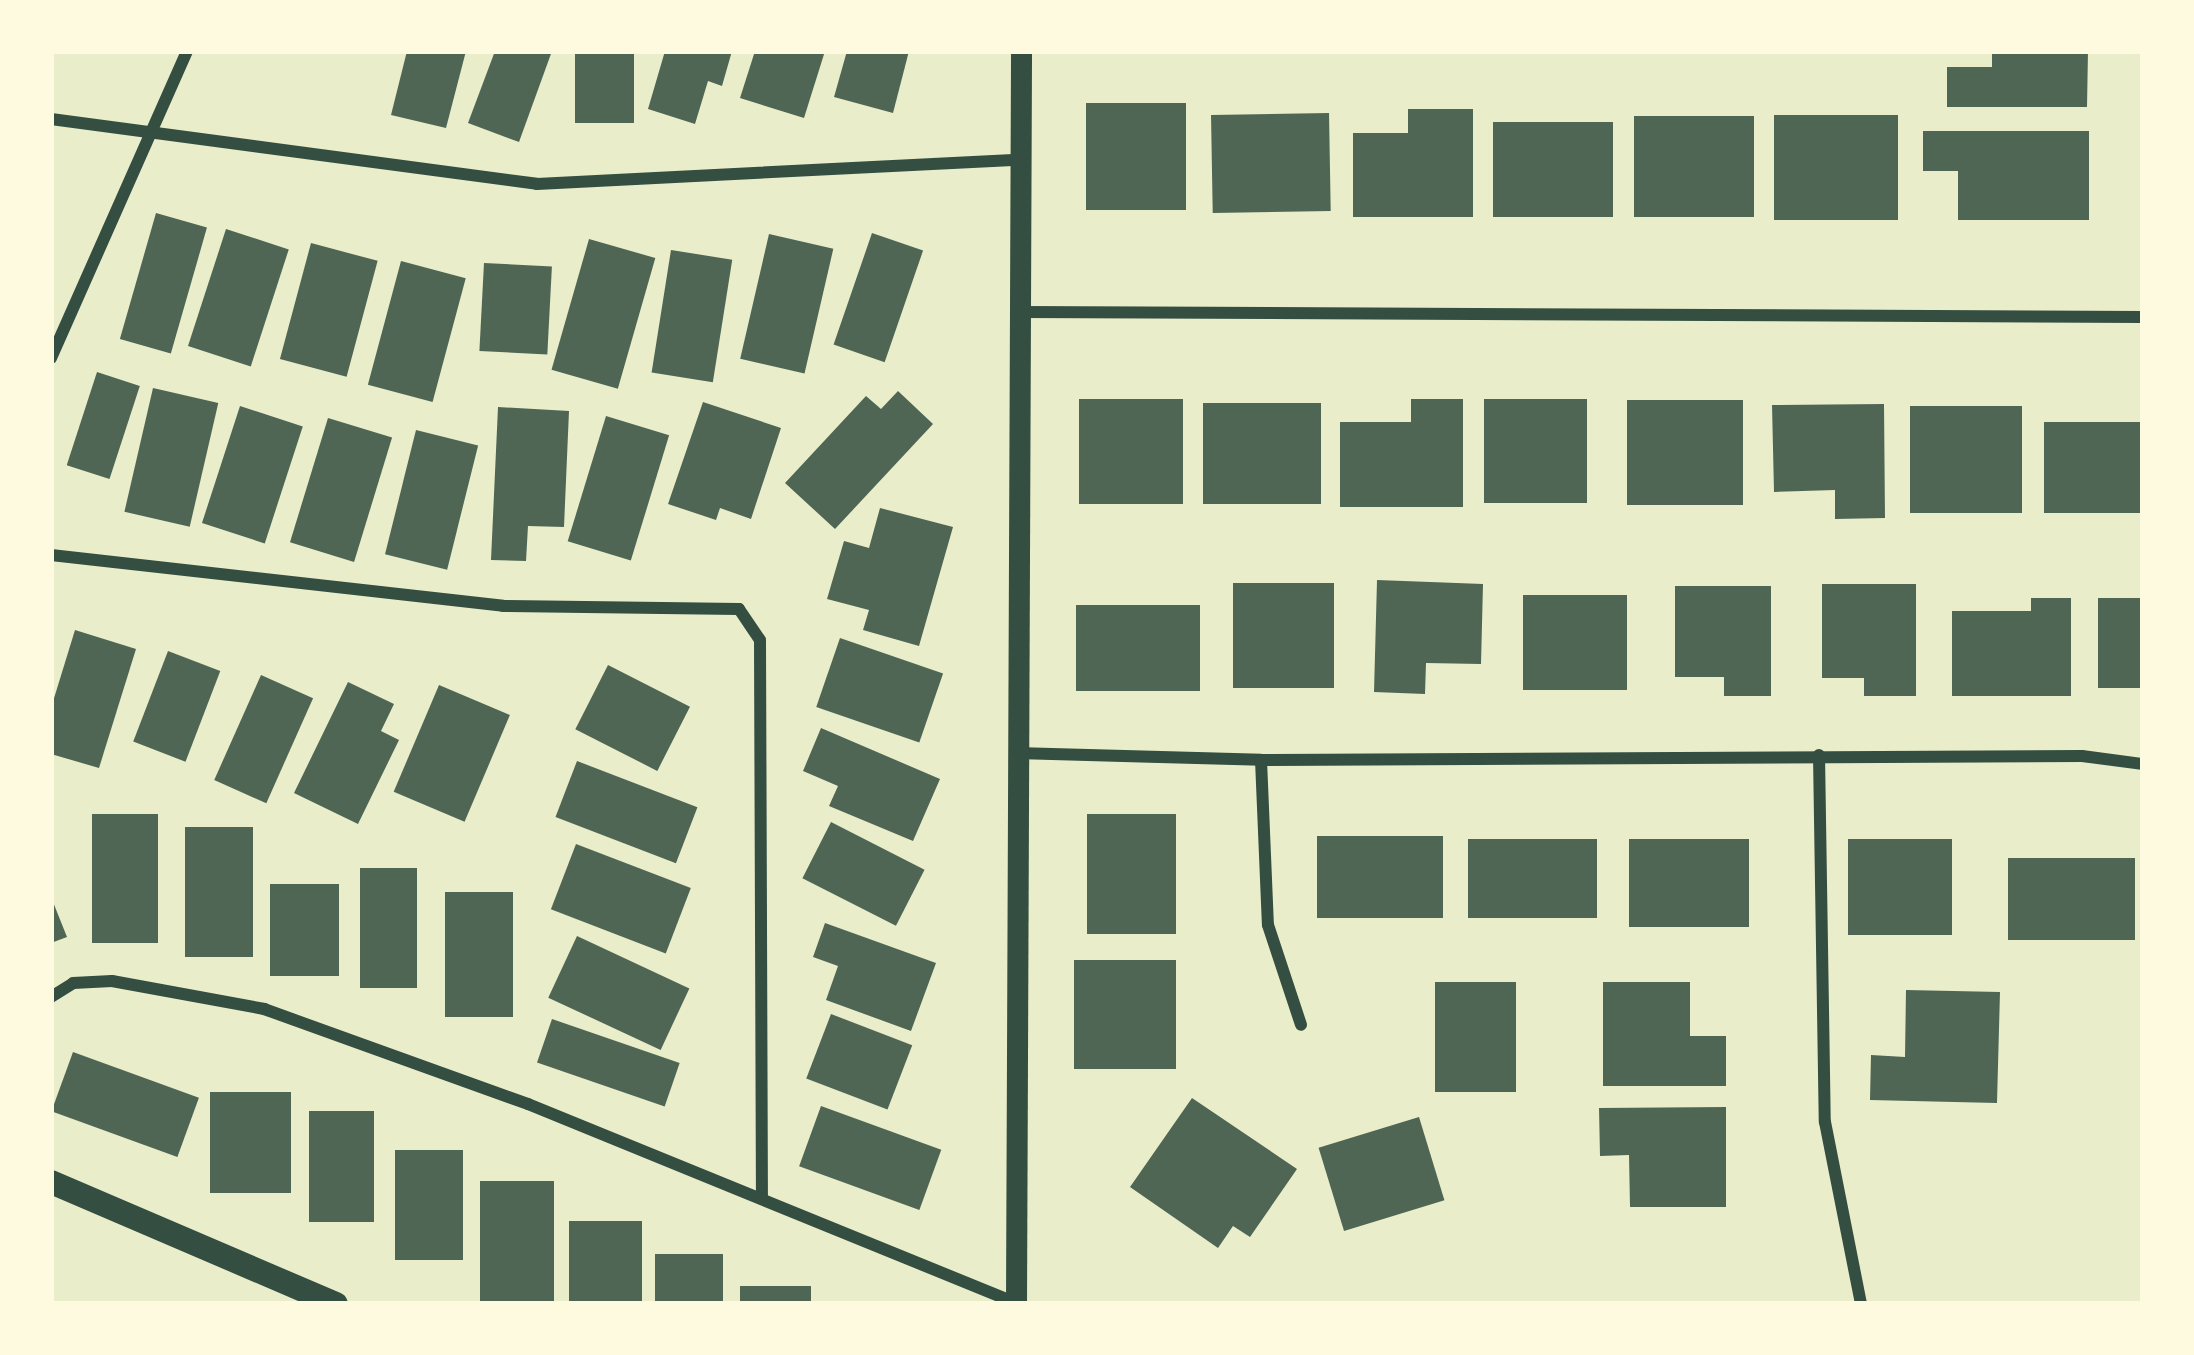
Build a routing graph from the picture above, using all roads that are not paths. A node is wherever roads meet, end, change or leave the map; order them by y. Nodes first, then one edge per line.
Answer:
1 (187, 51) edge
2 (1021, 51) edge
3 (51, 119) edge
4 (148, 131) junction
5 (1019, 160) junction
6 (1018, 312) junction
7 (2143, 317) edge
8 (51, 358) edge
9 (51, 555) edge
10 (1014, 753) junction
11 (1819, 755) junction
12 (1261, 760) junction
13 (2143, 764) edge
14 (51, 997) edge
15 (1301, 1025) dead end
16 (51, 1182) edge
17 (762, 1199) junction
18 (1016, 1303) edge
19 (337, 1304) edge
20 (1861, 1304) edge

1 - 4 street
2 - 5 street
3 - 4 street
4 - 5 street
4 - 8 street
5 - 6 street
6 - 7 street
6 - 10 street
9 - 17 street
10 - 12 street
10 - 18 street
11 - 12 street
11 - 13 street
11 - 20 street
12 - 15 street
14 - 17 street
16 - 19 main road
17 - 18 street

